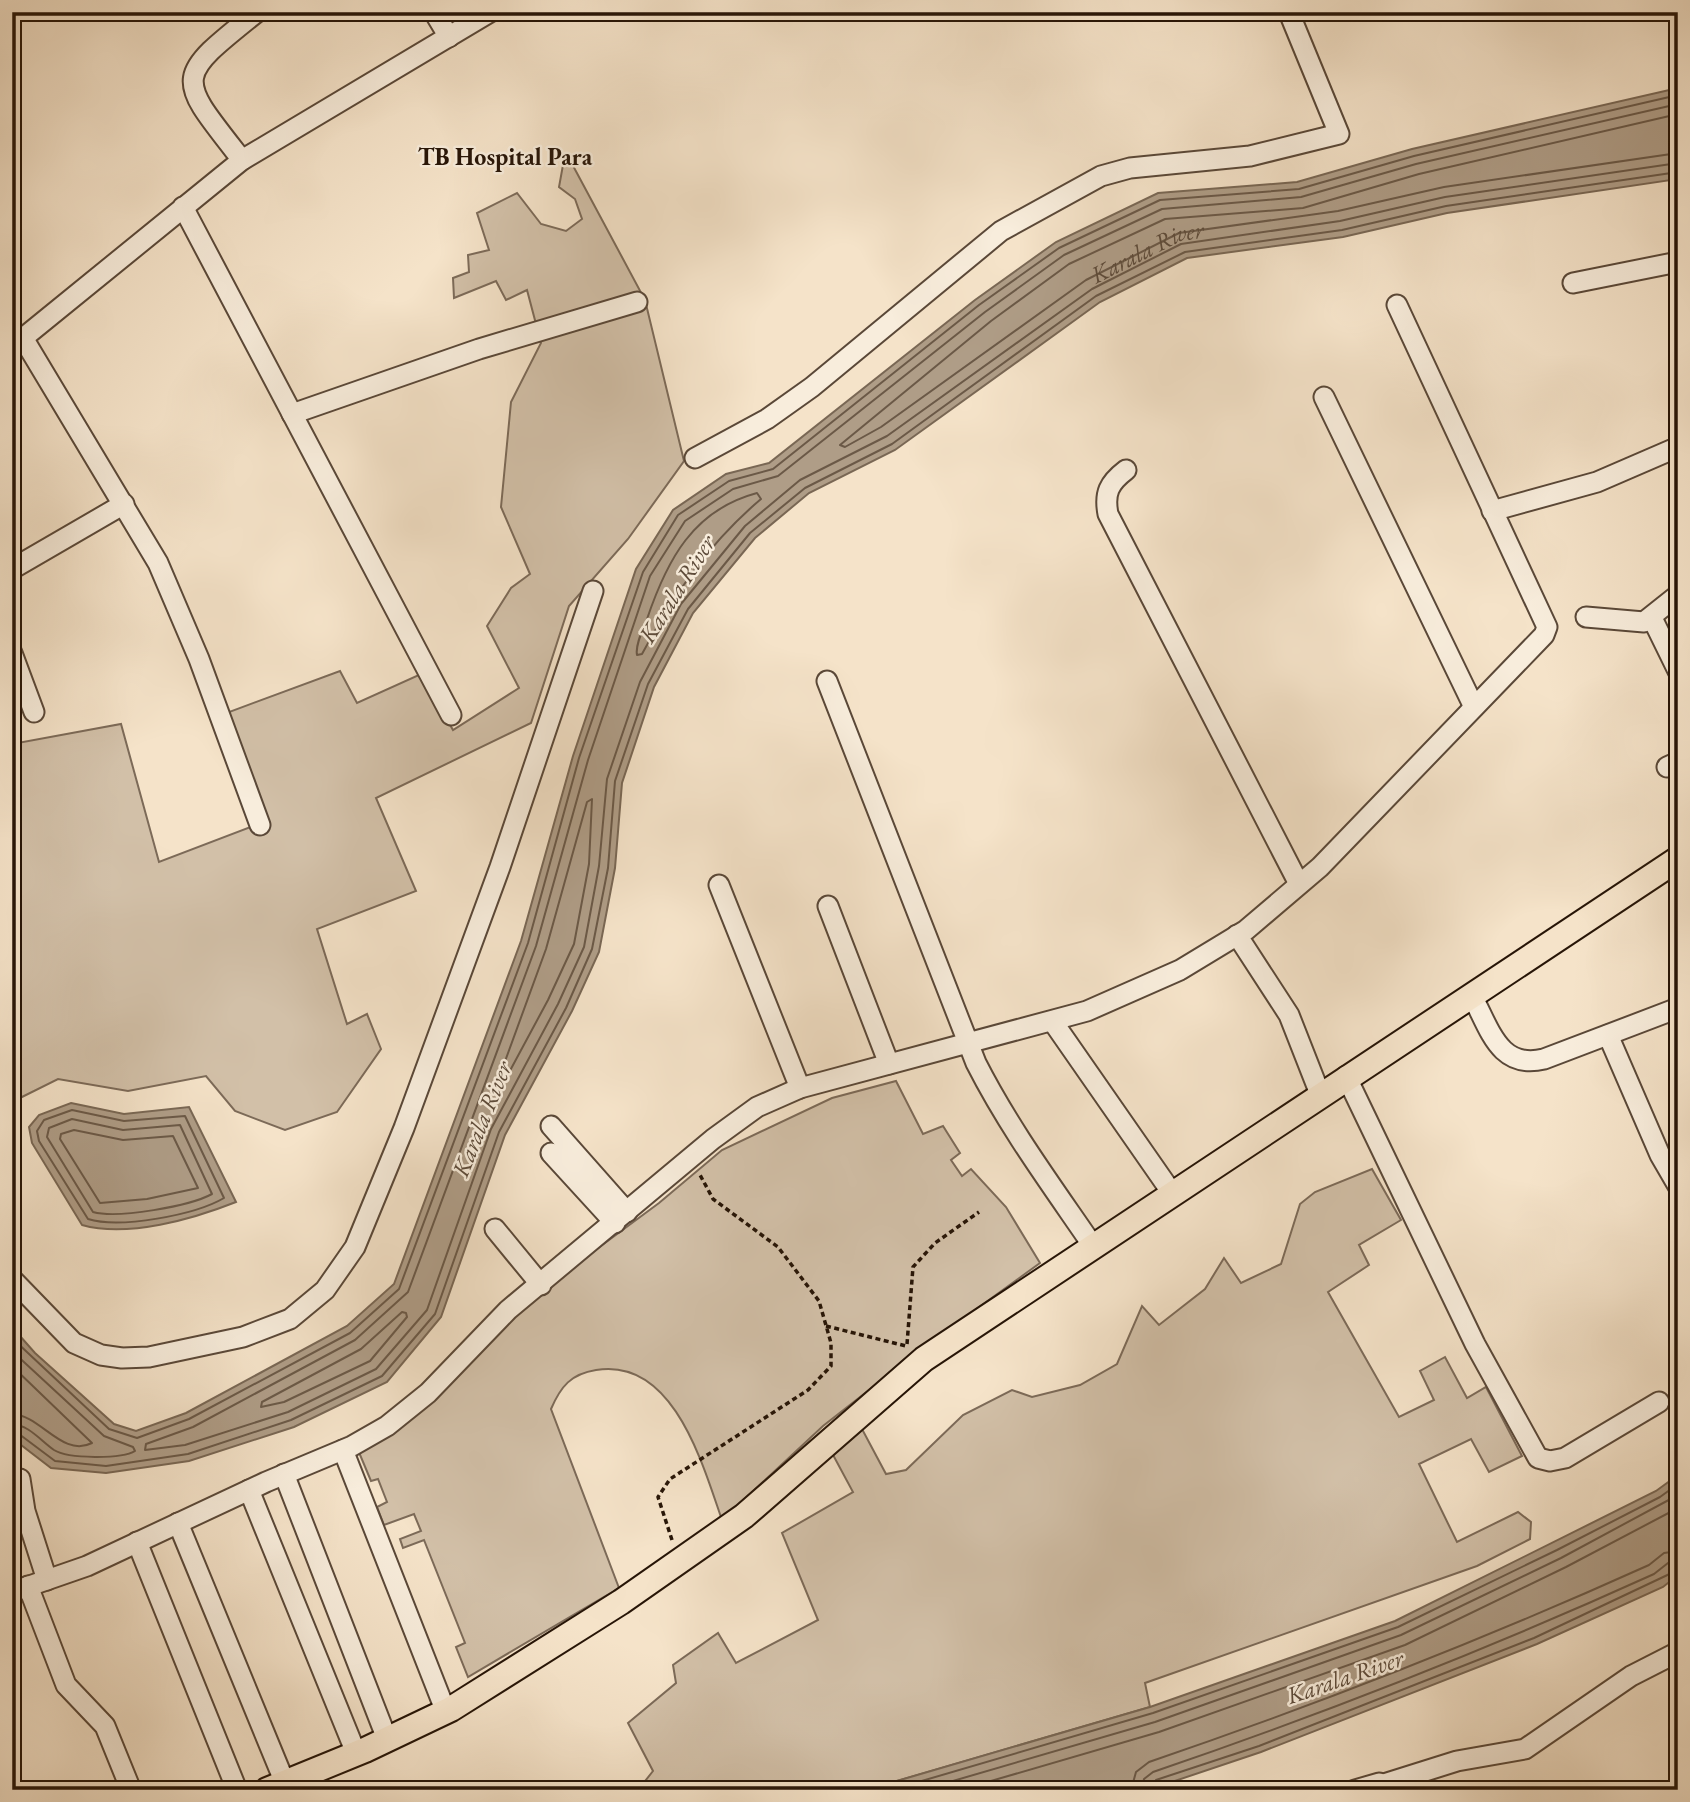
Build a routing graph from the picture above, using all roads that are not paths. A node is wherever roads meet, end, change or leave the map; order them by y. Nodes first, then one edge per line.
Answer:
1 (257, 12) edge
2 (434, 12) edge
3 (490, 12) edge
4 (1295, 12) edge
5 (449, 37) junction
6 (242, 160) junction
7 (183, 207) junction
8 (1678, 262) edge
9 (1573, 283) dead end
10 (637, 302) dead end
11 (1397, 305) dead end
12 (18, 343) edge
13 (1324, 397) dead end
14 (292, 414) junction
15 (1678, 447) edge
16 (695, 458) dead end
17 (1126, 470) dead end
18 (124, 504) junction
19 (1492, 511) junction
20 (12, 569) edge
21 (593, 591) dead end
22 (1678, 595) edge
23 (1586, 617) dead end
24 (1652, 618) junction
25 (12, 653) edge
26 (1678, 671) edge
27 (827, 681) dead end
28 (1474, 707) junction
29 (34, 712) dead end
30 (451, 715) dead end
31 (260, 825) dead end
32 (1678, 859) edge
33 (1299, 884) junction
34 (719, 885) dead end
35 (828, 905) dead end
36 (1237, 935) junction
37 (1472, 996) junction
38 (1678, 1008) edge
39 (1053, 1022) junction
40 (1608, 1035) junction
41 (968, 1043) junction
42 (889, 1064) junction
43 (1346, 1076) junction
44 (800, 1088) junction
45 (1320, 1094) junction
46 (551, 1126) dead end
47 (551, 1153) dead end
48 (1678, 1185) edge
49 (1172, 1193) junction
50 (621, 1218) junction
51 (495, 1229) dead end
52 (1093, 1246) junction
53 (12, 1279) edge
54 (541, 1285) junction
55 (1659, 1402) dead end
56 (343, 1450) junction
57 (284, 1474) junction
58 (20, 1479) dead end
59 (249, 1490) junction
60 (178, 1523) junction
61 (137, 1542) junction
62 (47, 1580) junction
63 (20, 1589) edge
64 (1678, 1652) edge
65 (446, 1712) junction
66 (387, 1739) junction
67 (356, 1754) junction
68 (276, 1786) edge
69 (1393, 1786) edge
70 (131, 1790) edge
71 (237, 1790) edge
72 (1355, 1790) edge

1 - 6 street
2 - 5 street
3 - 5 street
4 - 16 street
5 - 6 street
6 - 7 street
7 - 12 street
7 - 14 street
8 - 9 street
10 - 14 street
11 - 19 street
12 - 18 street
13 - 28 street
14 - 30 street
15 - 19 street
17 - 33 street
18 - 20 street
18 - 31 street
19 - 28 street
21 - 53 street
22 - 24 street
23 - 24 street
24 - 26 street
25 - 29 street
27 - 41 street
28 - 33 street
32 - 37 main road
33 - 36 street
34 - 44 street
35 - 42 street
36 - 39 street
36 - 45 street
37 - 40 street
37 - 43 main road
38 - 40 street
39 - 41 street
39 - 49 street
40 - 48 street
41 - 42 street
41 - 52 street
42 - 44 street
43 - 45 main road
43 - 55 street
44 - 50 street
45 - 49 main road
46 - 50 street
47 - 50 street
49 - 52 main road
50 - 54 street
51 - 54 street
52 - 65 main road
54 - 56 street
56 - 57 street
56 - 65 street
57 - 59 street
57 - 66 street
58 - 62 street
59 - 60 street
59 - 67 street
60 - 61 street
60 - 68 street
61 - 62 street
61 - 71 street
62 - 63 street
63 - 70 street
64 - 69 street
65 - 66 main road
66 - 67 main road
67 - 68 main road
69 - 72 street

